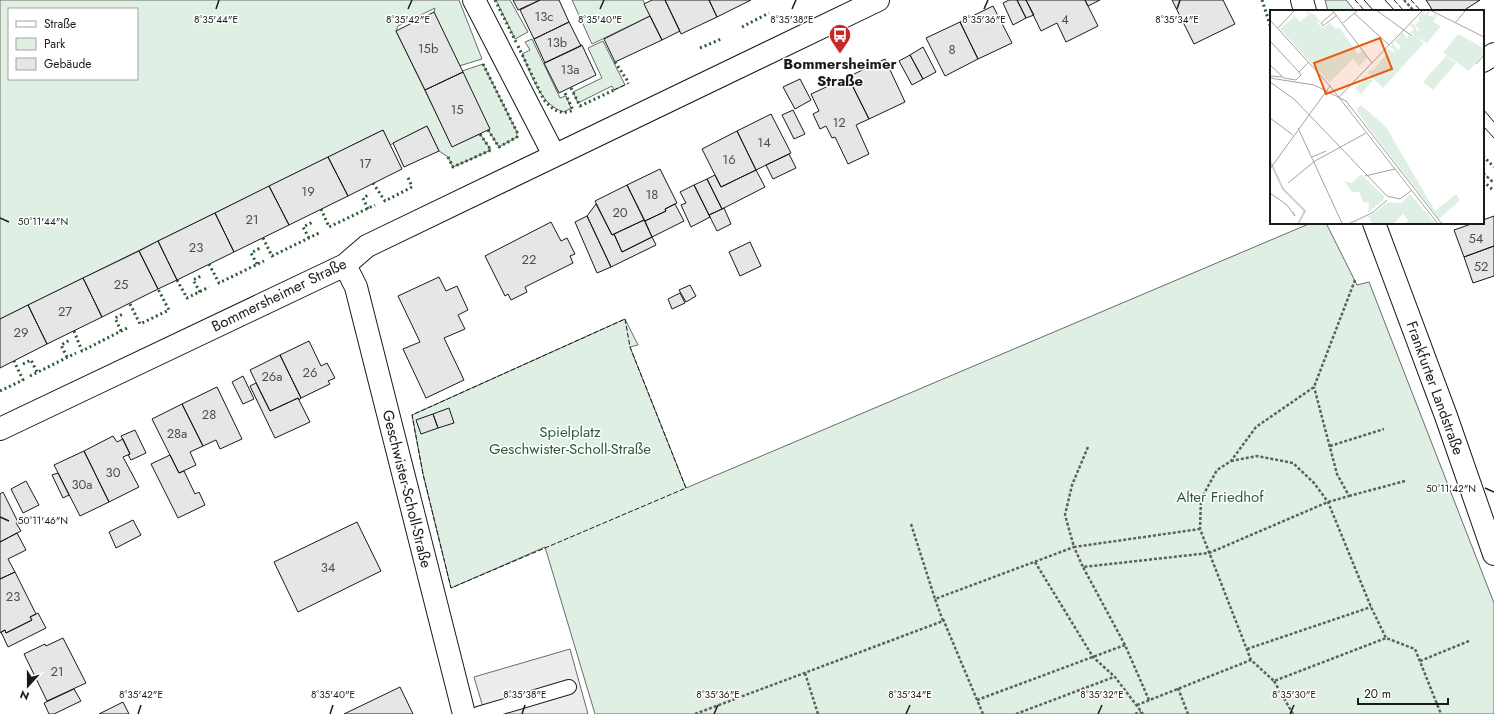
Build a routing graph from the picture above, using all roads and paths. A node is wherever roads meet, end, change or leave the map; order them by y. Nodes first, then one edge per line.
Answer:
1 (474, 0) edge
2 (878, 0) edge
3 (1302, 0) edge
4 (1404, 0) edge
5 (1305, 10) edge
6 (1413, 10) edge
7 (1494, 54) edge
8 (1484, 60) edge
9 (554, 155) junction
10 (1484, 174) edge
11 (1494, 183) edge
12 (1374, 224) edge
13 (346, 265) junction
14 (1354, 280) dead end
15 (1314, 387) junction
16 (0, 429) edge
17 (1384, 429) dead end
18 (1330, 446) junction
19 (1088, 447) dead end
20 (1231, 461) junction
21 (1405, 481) dead end
22 (1349, 496) junction
23 (1328, 502) junction
24 (911, 524) dead end
25 (1200, 529) junction
26 (1074, 547) junction
27 (1209, 553) junction
28 (1494, 554) edge
29 (1035, 562) junction
30 (1083, 568) junction
31 (935, 599) junction
32 (1371, 607) junction
33 (1386, 638) junction
34 (1469, 641) dead end
35 (1125, 645) junction
36 (1247, 649) junction
37 (1093, 657) junction
38 (1251, 660) junction
39 (1420, 661) junction
40 (805, 673) junction
41 (1115, 677) junction
42 (1274, 681) junction
43 (569, 687) dead end
44 (1178, 688) junction
45 (978, 700) junction
46 (1149, 700) junction
47 (1137, 705) junction
48 (1142, 713) edge
49 (464, 714) edge
50 (478, 714) edge
51 (695, 714) edge
52 (818, 714) edge
53 (983, 714) edge
54 (1016, 714) edge
55 (1135, 714) edge
56 (1188, 714) edge
57 (1293, 714) edge
58 (1441, 714) edge

1 - 9 street
2 - 9 street, Bommersheimer Straße
3 - 5 street
4 - 6 path
7 - 8 street
9 - 13 street, Bommersheimer Straße
10 - 11 path
12 - 28 street, Frankfurter Landstraße
13 - 16 street, Bommersheimer Straße
13 - 49 street, Geschwister-Scholl-Straße
14 - 15 path
15 - 18 path
15 - 20 path
17 - 18 path
18 - 22 path
19 - 26 path
20 - 23 path
20 - 25 path
21 - 22 path
22 - 23 path
23 - 27 path
23 - 32 path
24 - 31 path
25 - 26 path
25 - 27 path
26 - 29 path
26 - 30 path
27 - 30 path
27 - 36 path
29 - 31 path
29 - 37 path
30 - 35 path
31 - 40 path
31 - 45 path
32 - 33 path
32 - 36 path
33 - 39 path
33 - 42 path
34 - 39 path
35 - 37 path
35 - 46 path
36 - 38 path
37 - 41 path
37 - 45 path
38 - 42 path
38 - 44 path
39 - 58 path
40 - 51 path
40 - 52 path
41 - 47 path
41 - 54 path
42 - 57 path
43 - 50 lane
44 - 46 path
44 - 56 path
45 - 53 path
46 - 47 path
47 - 48 path
48 - 55 path

